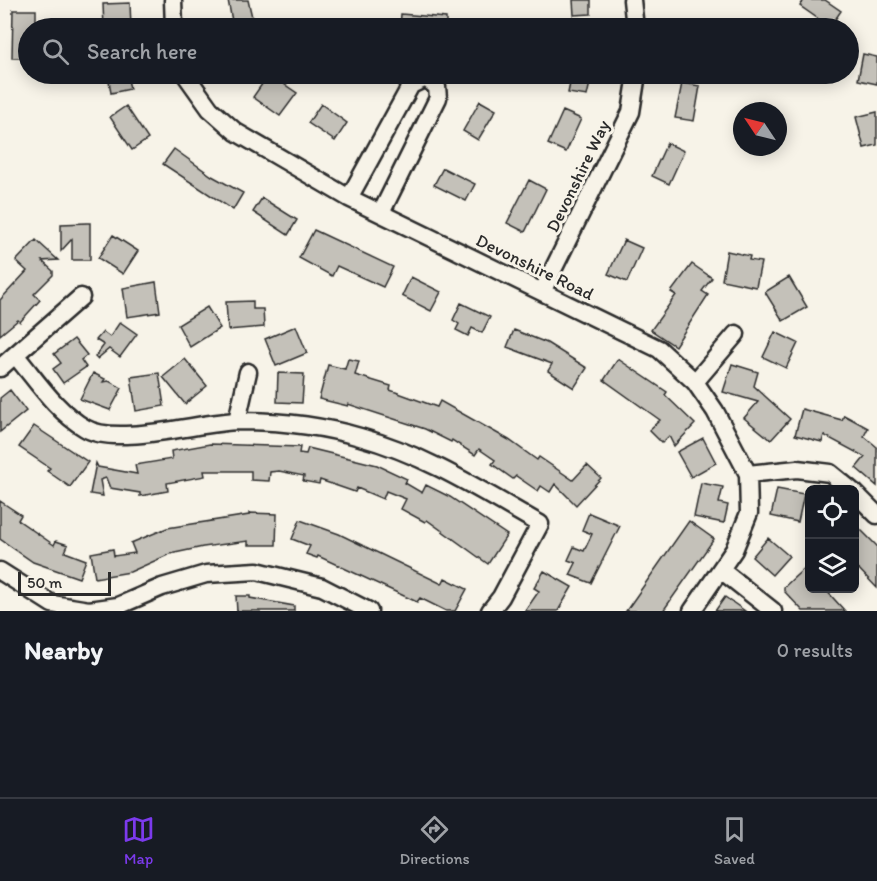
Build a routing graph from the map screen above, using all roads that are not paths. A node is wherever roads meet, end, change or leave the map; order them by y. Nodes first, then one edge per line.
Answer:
1 (173, 0) edge
2 (632, 0) edge
3 (174, 18) edge
4 (634, 18) edge
5 (192, 84) edge
6 (413, 84) edge
7 (433, 84) edge
8 (635, 84) edge
9 (349, 198) junction
10 (381, 213) junction
11 (542, 292) junction
12 (81, 297) dead end
13 (736, 334) dead end
14 (16, 356) junction
15 (0, 368) edge
16 (248, 372) dead end
17 (695, 382) junction
18 (237, 421) junction
19 (748, 474) junction
20 (846, 485) edge
21 (859, 496) edge
22 (877, 515) edge
23 (721, 570) junction
24 (0, 571) edge
25 (360, 609) edge
26 (490, 611) edge
27 (692, 611) edge
28 (773, 611) edge

1 - 3 street
2 - 4 street
5 - 9 street, Devonshire Road
6 - 9 street
7 - 10 street
8 - 11 street, Devonshire Way
9 - 10 street, Devonshire Road
10 - 11 street, Devonshire Road
11 - 17 street, Devonshire Road
12 - 14 street
13 - 17 street
14 - 15 street
14 - 18 street
16 - 18 street
17 - 19 street, Devonshire Road
18 - 26 street
19 - 20 street
19 - 23 street, Devonshire Road
21 - 22 street
23 - 27 street, Devonshire Road
23 - 28 street
24 - 25 street

